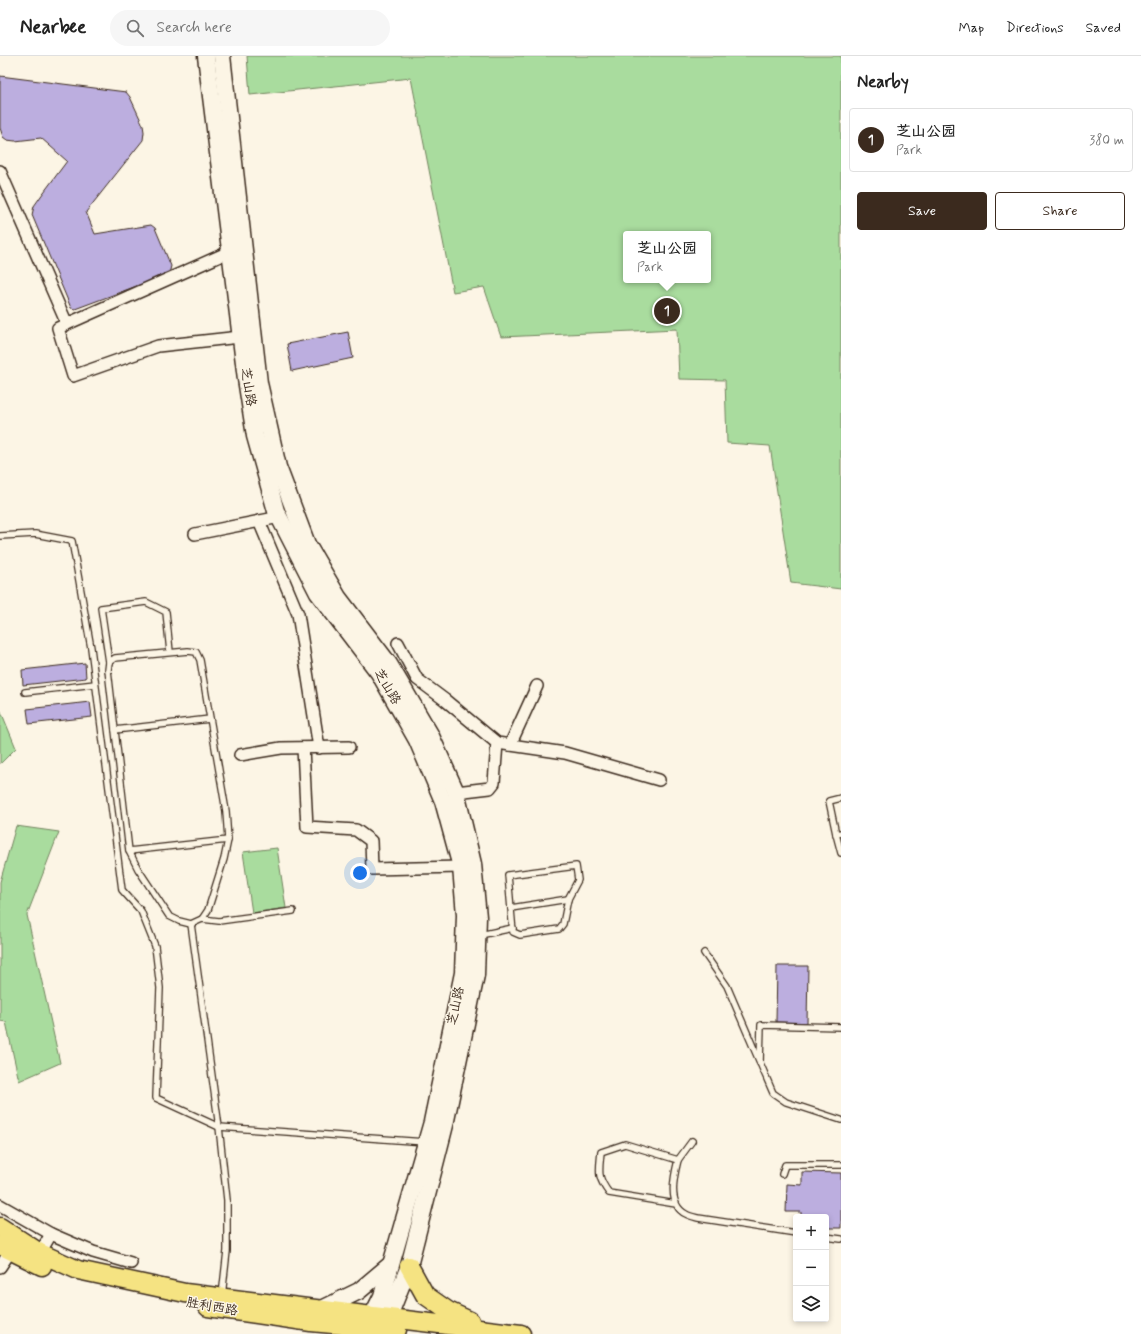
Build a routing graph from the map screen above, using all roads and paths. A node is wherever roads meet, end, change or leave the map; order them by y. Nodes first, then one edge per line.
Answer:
1 (206, 56) edge
2 (222, 56) edge
3 (0, 171) edge
4 (229, 252) junction
5 (67, 324) junction
6 (240, 337) junction
7 (280, 517) junction
8 (260, 521) junction
9 (195, 534) dead end
10 (0, 536) edge
11 (398, 643) dead end
12 (170, 652) junction
13 (109, 662) junction
14 (95, 684) junction
15 (537, 686) dead end
16 (24, 692) dead end
17 (210, 719) junction
18 (115, 730) junction
19 (497, 743) junction
20 (510, 745) junction
21 (349, 747) dead end
22 (303, 748) junction
23 (319, 748) junction
24 (240, 754) dead end
25 (659, 780) dead end
26 (456, 792) junction
27 (841, 798) edge
28 (839, 834) edge
29 (228, 840) junction
30 (129, 851) junction
31 (841, 853) edge
32 (461, 867) junction
33 (568, 899) junction
34 (511, 908) junction
35 (293, 911) dead end
36 (202, 919) junction
37 (191, 924) junction
38 (513, 928) junction
39 (477, 935) junction
40 (704, 953) dead end
41 (841, 1027) edge
42 (760, 1065) junction
43 (841, 1120) edge
44 (219, 1127) junction
45 (692, 1141) dead end
46 (426, 1142) junction
47 (678, 1160) junction
48 (841, 1165) edge
49 (782, 1174) dead end
50 (676, 1204) junction
51 (0, 1205) edge
52 (0, 1226) edge
53 (793, 1232) edge
54 (51, 1234) junction
55 (829, 1238) edge
56 (841, 1240) edge
57 (10, 1246) edge
58 (40, 1253) junction
59 (131, 1263) dead end
60 (391, 1264) junction
61 (409, 1266) junction
62 (0, 1267) edge
63 (221, 1304) junction
64 (318, 1322) edge
65 (377, 1322) junction
66 (488, 1329) junction
67 (434, 1334) edge
68 (520, 1334) edge

1 - 4 main road, 芝山路
2 - 26 main road
3 - 5 street
4 - 5 street
4 - 6 main road, 芝山路
5 - 6 street
6 - 7 main road, 芝山路
7 - 8 street
7 - 32 main road, 芝山路
8 - 9 street
8 - 23 street
10 - 14 lane
11 - 19 street
12 - 13 lane
12 - 13 lane
12 - 17 lane
13 - 18 lane
14 - 16 lane
14 - 44 lane
15 - 20 street
17 - 18 lane
17 - 29 lane
18 - 30 lane
19 - 20 street
19 - 26 street
20 - 25 street
21 - 23 street
22 - 23 street
22 - 24 street
22 - 32 street
26 - 39 main road
27 - 28 lane
28 - 31 lane
29 - 30 lane
29 - 36 lane
30 - 37 lane
32 - 46 main road, 芝山路
33 - 34 lane
33 - 34 lane
33 - 38 lane
34 - 38 lane
35 - 36 lane
36 - 37 lane
37 - 44 lane
38 - 39 lane
39 - 61 main road
40 - 42 lane
41 - 42 lane
42 - 43 lane
44 - 46 lane
44 - 63 lane
45 - 47 lane
46 - 60 main road, 芝山路
47 - 50 lane
47 - 50 lane
48 - 49 lane
50 - 53 lane
51 - 54 street
52 - 57 main road
54 - 58 street
54 - 59 street
55 - 56 lane
57 - 58 main road
57 - 62 street
57 - 63 main road, 胜利西路
58 - 63 main road
60 - 64 main road
60 - 65 main road, 芝山路
61 - 65 main road
61 - 66 main road
63 - 64 main road, 胜利西路
64 - 65 main road, 胜利西路
65 - 66 main road
65 - 67 main road, 胜利西路
66 - 68 main road

